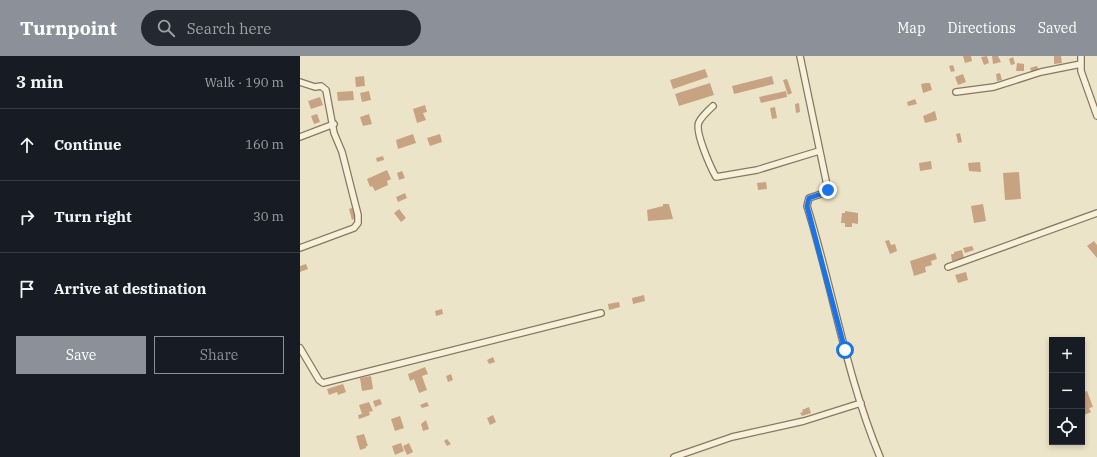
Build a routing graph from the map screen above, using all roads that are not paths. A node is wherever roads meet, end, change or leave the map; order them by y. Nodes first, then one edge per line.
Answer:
1 (800, 56) edge
2 (1081, 56) edge
3 (1081, 64) junction
4 (300, 82) edge
5 (956, 92) dead end
6 (713, 106) dead end
7 (1097, 116) edge
8 (334, 124) junction
9 (300, 137) edge
10 (819, 151) junction
11 (1097, 213) edge
12 (300, 248) edge
13 (948, 267) dead end
14 (601, 313) dead end
15 (300, 348) edge
16 (861, 403) junction
17 (674, 457) edge
18 (880, 457) edge

1 - 10 street
2 - 3 street
3 - 5 street
3 - 7 street
4 - 8 street
6 - 10 street
8 - 9 street
8 - 12 street
10 - 16 street
11 - 13 street
14 - 15 street
16 - 17 street
16 - 18 street

